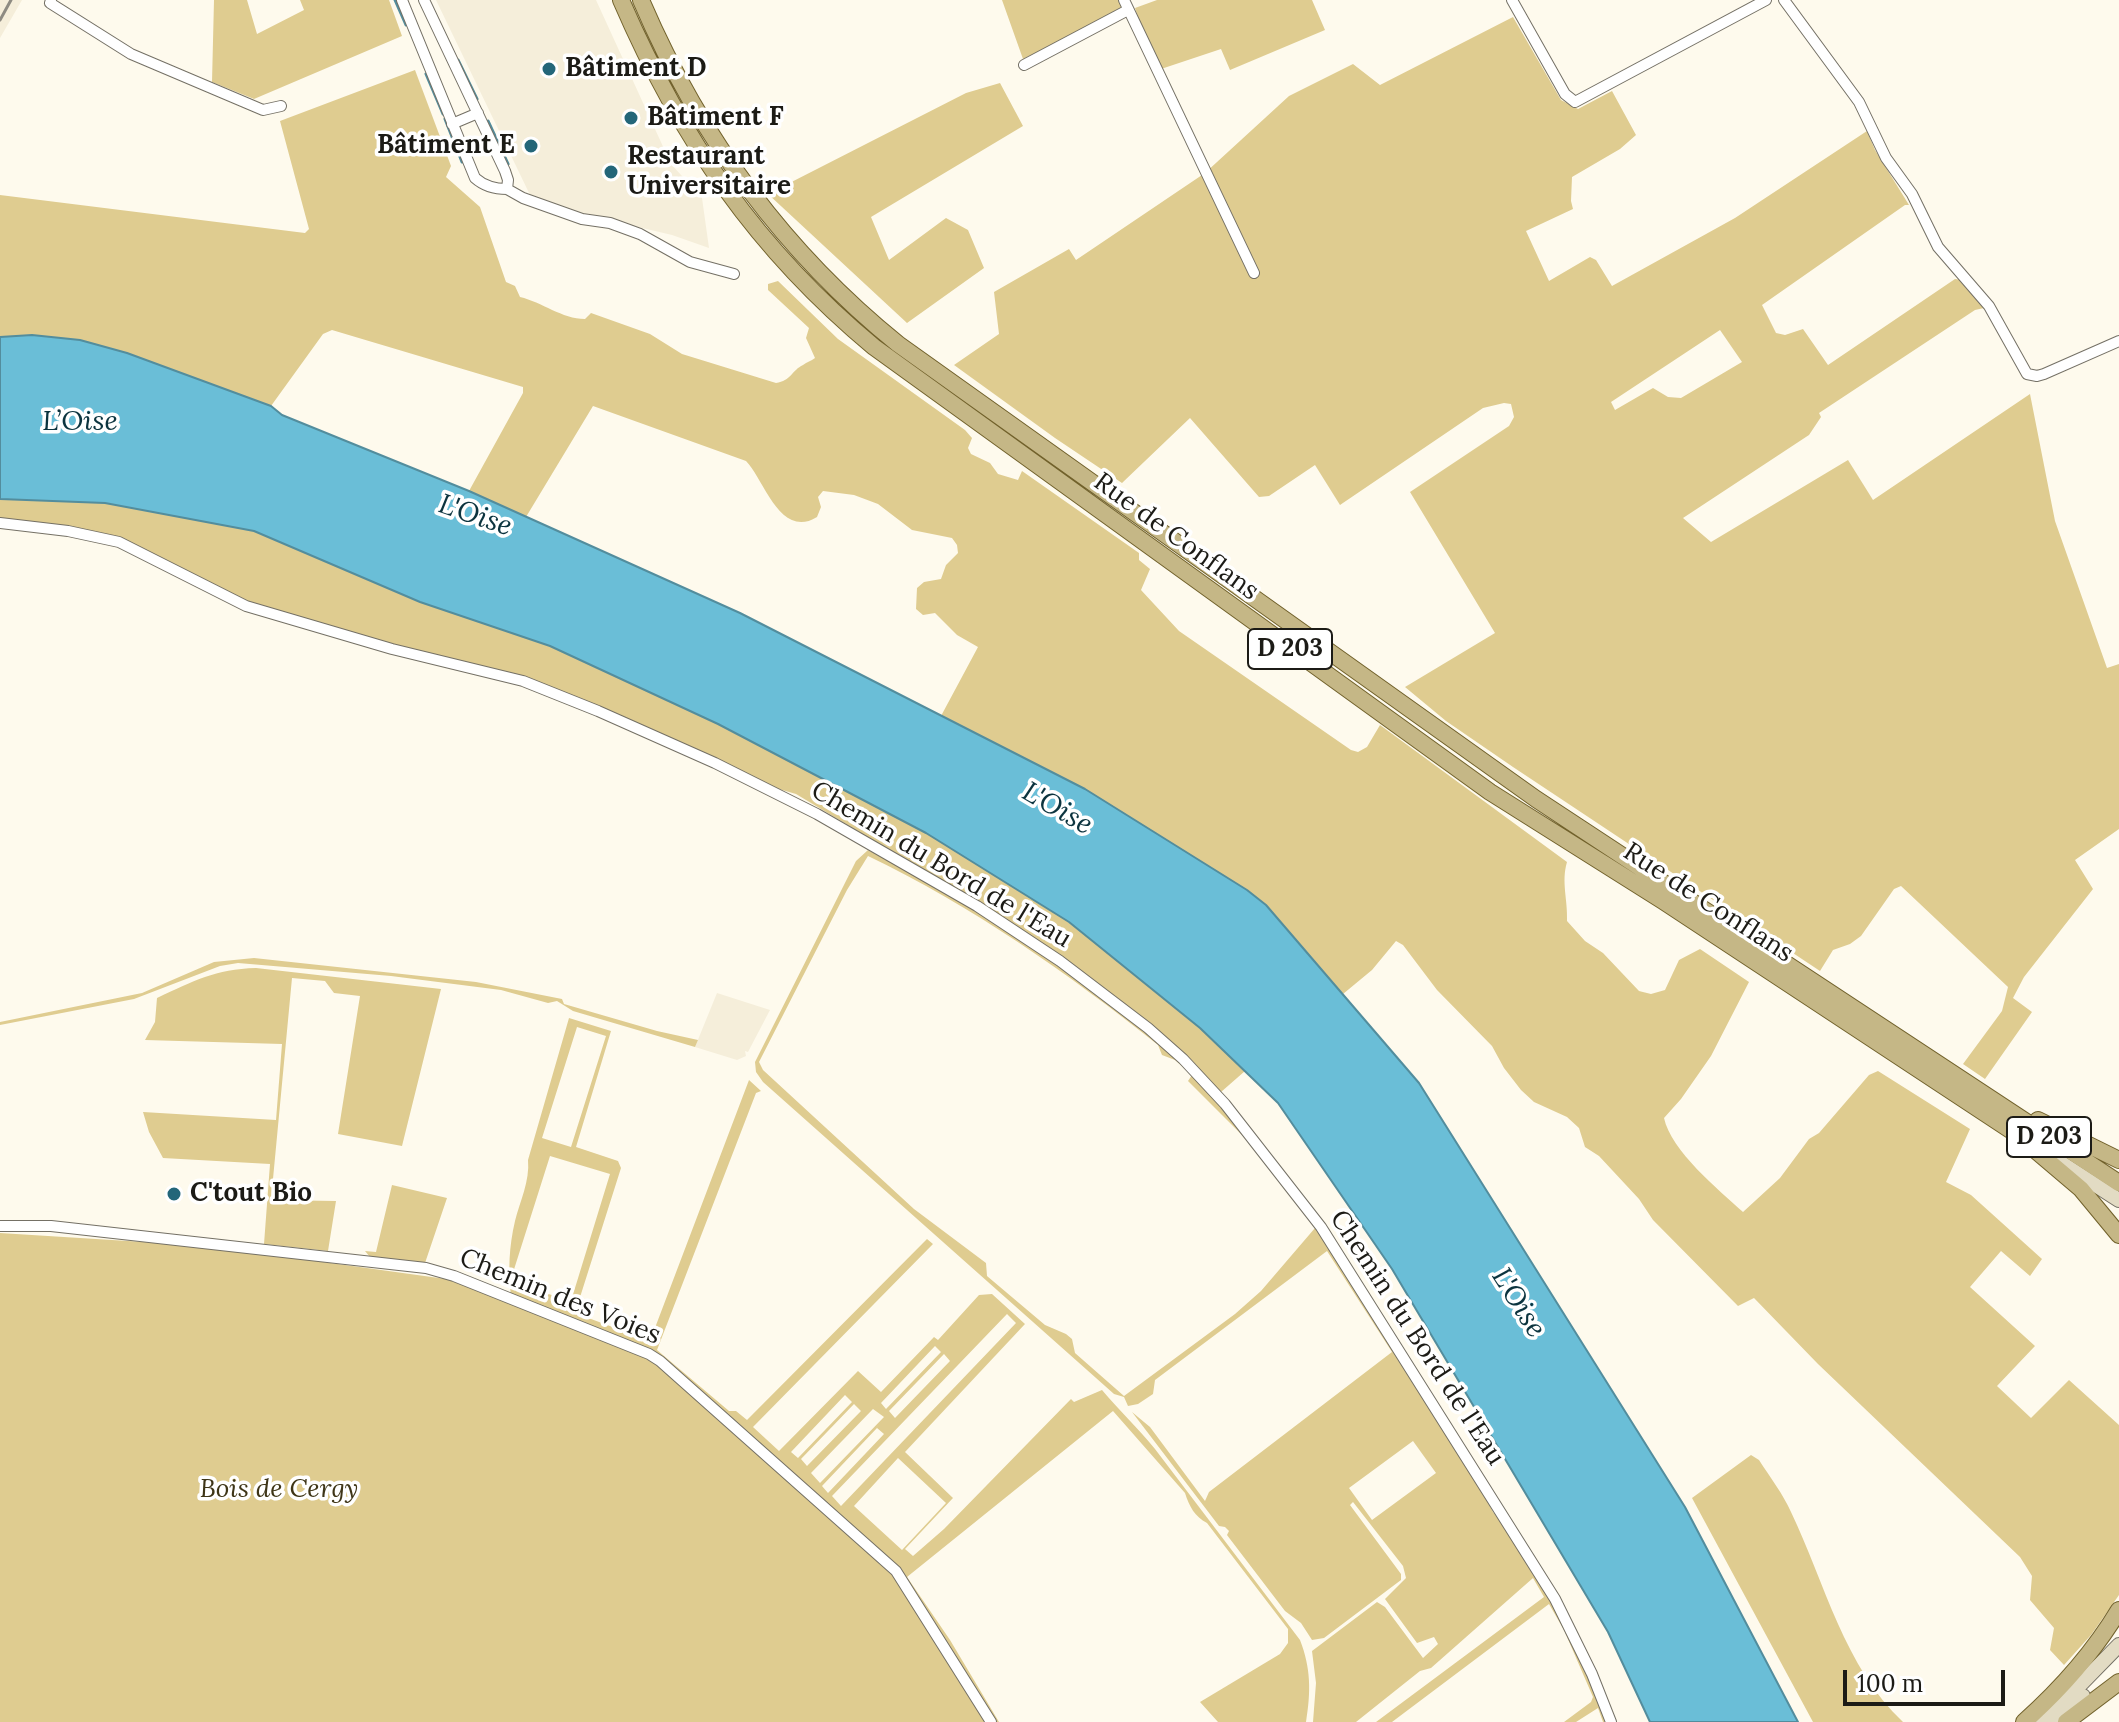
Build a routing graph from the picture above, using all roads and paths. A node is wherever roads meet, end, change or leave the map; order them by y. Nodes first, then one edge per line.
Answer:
1 (51, 0) edge
2 (402, 0) edge
3 (424, 0) edge
4 (621, 0) edge
5 (641, 0) edge
6 (1512, 0) edge
7 (1766, 0) edge
8 (1784, 0) edge
9 (1126, 5) edge
10 (1024, 65) dead end
11 (281, 106) dead end
12 (478, 113) junction
13 (452, 124) junction
14 (507, 189) junction
15 (1254, 273) dead end
16 (734, 274) dead end
17 (2119, 341) edge
18 (0, 523) edge
19 (1978, 1090) junction
20 (2015, 1133) junction
21 (2119, 1160) edge
22 (2119, 1183) edge
23 (2119, 1200) edge
24 (0, 1226) edge
25 (2119, 1235) edge
26 (2119, 1610) edge
27 (2119, 1645) edge
28 (2119, 1658) edge
29 (2119, 1682) edge
30 (991, 1722) edge
31 (1611, 1722) edge
32 (2024, 1722) edge
33 (2037, 1722) edge
34 (2054, 1722) edge
35 (2066, 1722) edge

1 - 11 street
2 - 13 street
3 - 12 street
4 - 20 main road, Rue de Conflans / D 203
5 - 19 main road, Rue de Conflans / D 203
6 - 7 street
8 - 17 street
9 - 10 street
9 - 15 street
12 - 13 street
12 - 14 street
13 - 14 street
14 - 16 street
18 - 31 street, Chemin du Bord de l'Eau
19 - 21 main road
19 - 22 main road, D 203
20 - 23 main road
20 - 25 main road, D 203
24 - 30 street, Chemin des Voies
26 - 32 main road
27 - 33 main road
28 - 34 main road
29 - 35 main road

